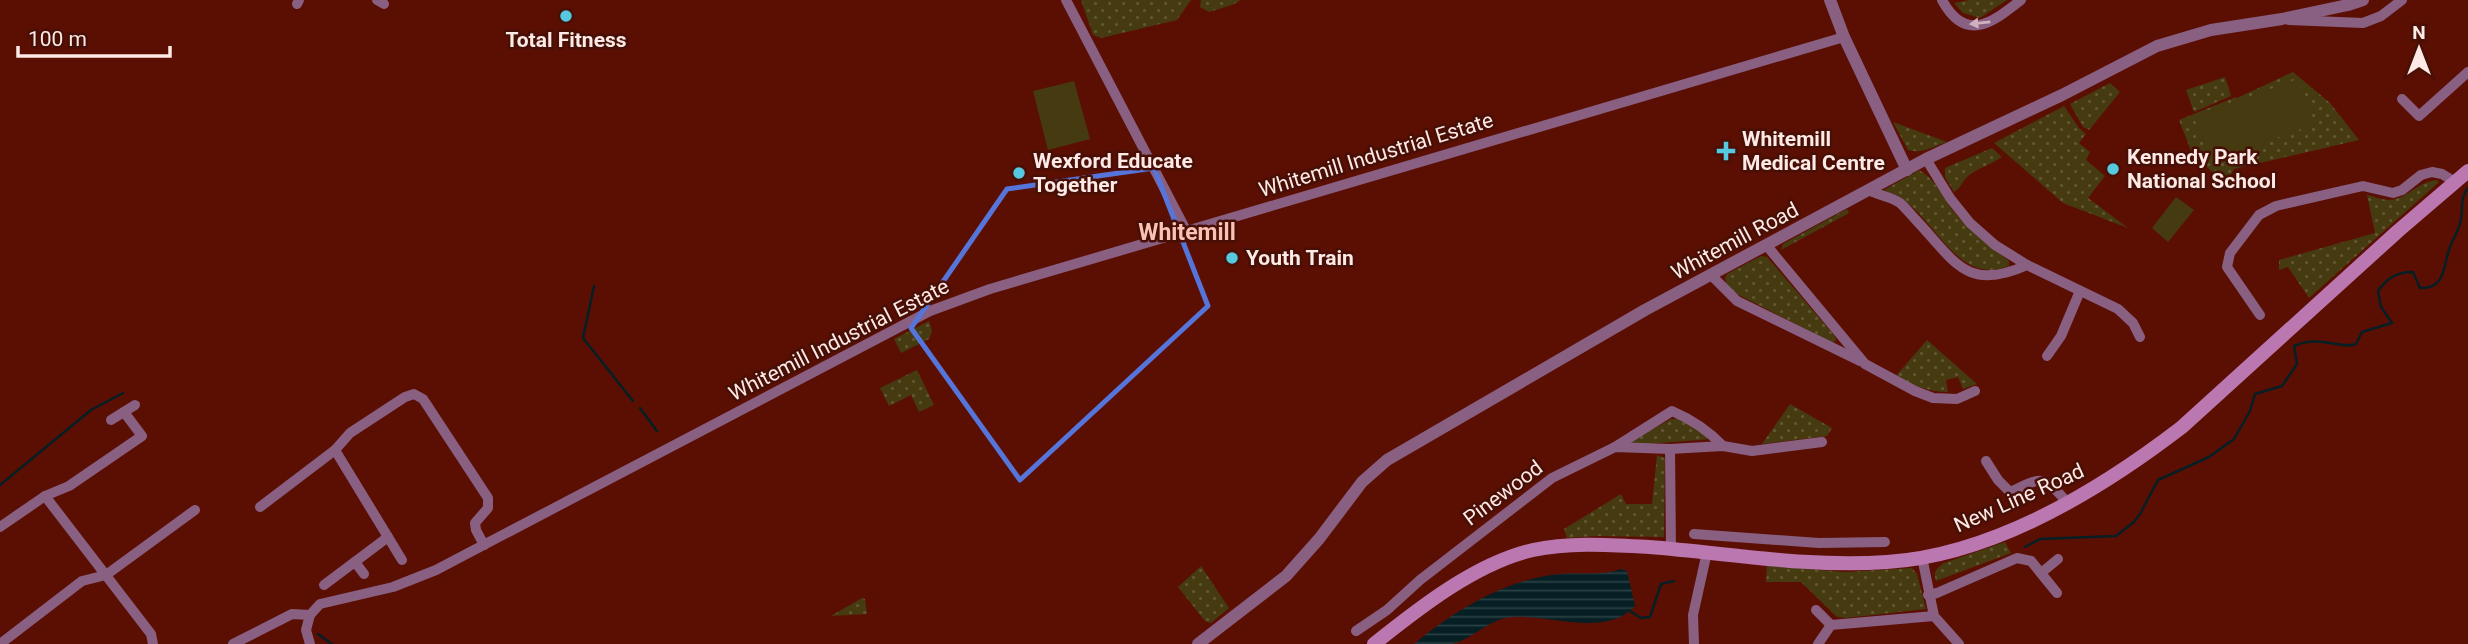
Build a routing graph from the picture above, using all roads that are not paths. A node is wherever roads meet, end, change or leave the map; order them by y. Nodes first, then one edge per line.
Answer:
1 (1066, 0) edge
2 (1830, 0) edge
3 (1942, 0) edge
4 (2021, 0) edge
5 (2363, 0) edge
6 (2402, 0) edge
7 (2281, 19) junction
8 (1844, 37) junction
9 (2468, 72) edge
10 (2402, 99) dead end
11 (1927, 159) junction
12 (1907, 170) junction
13 (2468, 171) edge
14 (2455, 182) junction
15 (1870, 191) junction
16 (1187, 232) junction
17 (1767, 246) junction
18 (2027, 265) junction
19 (1711, 275) junction
20 (2080, 291) junction
21 (2260, 315) dead end
22 (2140, 337) dead end
23 (2047, 356) dead end
24 (1865, 364) junction
25 (1975, 391) dead end
26 (135, 405) dead end
27 (124, 412) junction
28 (111, 420) dead end
29 (1822, 442) dead end
30 (1723, 446) junction
31 (1615, 447) junction
32 (1670, 449) junction
33 (335, 450) junction
34 (1986, 461) dead end
35 (273, 481) dead end
36 (281, 491) junction
37 (45, 496) junction
38 (2068, 503) junction
39 (260, 507) dead end
40 (195, 510) dead end
41 (0, 527) edge
42 (1694, 534) dead end
43 (388, 537) junction
44 (1885, 542) dead end
45 (1819, 543) junction
46 (484, 545) junction
47 (1671, 549) junction
48 (1707, 552) junction
49 (1922, 557) junction
50 (2058, 559) dead end
51 (401, 560) dead end
52 (355, 562) junction
53 (1817, 562) junction
54 (2041, 573) junction
55 (364, 574) dead end
56 (106, 575) junction
57 (1420, 580) junction
58 (324, 585) dead end
59 (2057, 593) dead end
60 (1928, 595) junction
61 (1434, 598) junction
62 (1816, 610) dead end
63 (310, 615) junction
64 (1934, 617) junction
65 (1831, 625) junction
66 (1356, 631) dead end
67 (0, 644) edge
68 (153, 644) edge
69 (233, 644) edge
70 (310, 644) edge
71 (1198, 644) edge
72 (1374, 644) edge
73 (1695, 644) edge
74 (1818, 644) edge
75 (1959, 644) edge

1 - 16 street
2 - 8 street
4 -> 3 street
5 - 7 street, Whitemill Road
6 - 7 street
7 - 11 street, Whitemill Road
8 - 12 street
8 - 16 street, Whitemill Industrial Estate
9 - 10 street
11 - 12 street, Whitemill Road
11 - 18 street
12 - 15 street, Whitemill Road
13 - 14 main road, New Line Road
14 - 21 street
14 - 38 main road, New Line Road
15 - 17 street, Whitemill Road
15 - 18 street
16 - 46 street, Whitemill Industrial Estate
17 - 19 street, Whitemill Road
17 - 24 street
18 - 20 street
19 - 24 street
19 - 71 street, Whitemill Road
20 - 22 street
20 - 23 street
24 - 25 street
26 - 27 street
27 - 28 street
27 - 37 street
29 - 30 street, Pinewood
30 - 31 street, Pinewood
30 - 32 street, Pinewood
31 - 32 street, Pinewood
31 - 57 street, Pinewood
32 - 47 street
33 - 36 street
33 - 43 street
33 - 46 street
34 - 38 street
35 - 36 street
36 - 39 street
37 - 41 street
37 - 56 street
38 - 49 main road, New Line Road
40 - 56 street
42 - 45 street
43 - 51 street
43 - 52 street
44 - 45 street
45 - 53 street
46 - 63 street, Whitemill Industrial Estate
47 - 48 main road, New Line Road
47 - 61 main road, New Line Road
48 - 53 main road, New Line Road
48 - 73 street
49 - 53 main road, New Line Road
49 - 60 street
50 - 54 street
52 - 55 street
52 - 58 street
54 - 59 street
54 - 60 street
56 - 67 street
56 - 68 street
57 - 61 street
57 - 66 street, Pinewood
60 - 64 street
61 - 72 main road, New Line Road
62 - 65 street
63 - 69 street, Whitemill Industrial Estate
63 - 70 street
64 - 65 street
64 - 75 street
65 - 74 street

